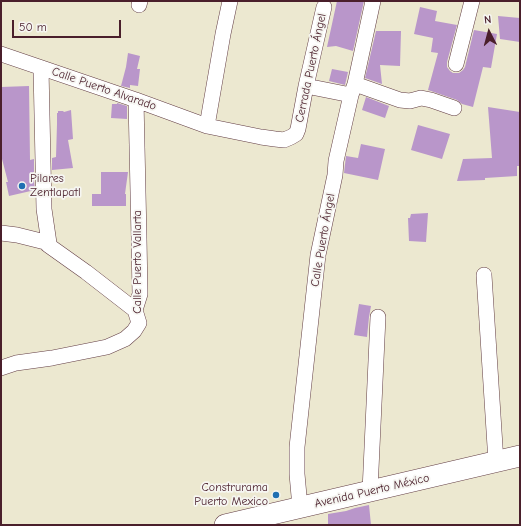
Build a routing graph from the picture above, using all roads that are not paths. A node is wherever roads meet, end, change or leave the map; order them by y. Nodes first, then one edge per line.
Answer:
1 (230, 1) edge
2 (373, 1) edge
3 (472, 1) edge
4 (324, 7) dead end
5 (1, 54) edge
6 (456, 64) dead end
7 (42, 68) junction
8 (306, 86) junction
9 (353, 90) junction
10 (136, 100) junction
11 (454, 108) dead end
12 (207, 126) junction
13 (298, 129) joint
14 (1, 233) edge
15 (49, 243) junction
16 (484, 275) dead end
17 (135, 310) junction
18 (378, 317) dead end
19 (1, 368) edge
20 (520, 456) edge
21 (496, 462) junction
22 (370, 491) junction
23 (300, 507) junction
24 (267, 520) edge
25 (225, 525) edge

1 - 12 street
2 - 9 street, Calle Puerto Ángel
3 - 6 street
4 - 8 street, Cerrada Puerto Ángel
5 - 7 street, Calle Puerto Alvarado
7 - 10 street, Calle Puerto Alvarado
7 - 15 street
8 - 9 street
8 - 13 street, Cerrada Puerto Ángel
9 - 11 street
9 - 23 street, Calle Puerto Ángel
10 - 12 street, Calle Puerto Alvarado
10 - 17 street, Calle Puerto Vallarta
12 - 13 street, Calle Puerto Alvarado
14 - 15 street
15 - 17 street
16 - 21 street
17 - 19 street, Calle Puerto Vallarta
18 - 22 street
20 - 21 main road, Avenida Puerto México
21 - 22 main road, Avenida Puerto México
22 - 23 main road, Avenida Puerto México
23 - 24 main road, Avenida Puerto México
24 - 25 main road, Avenida Puerto México

